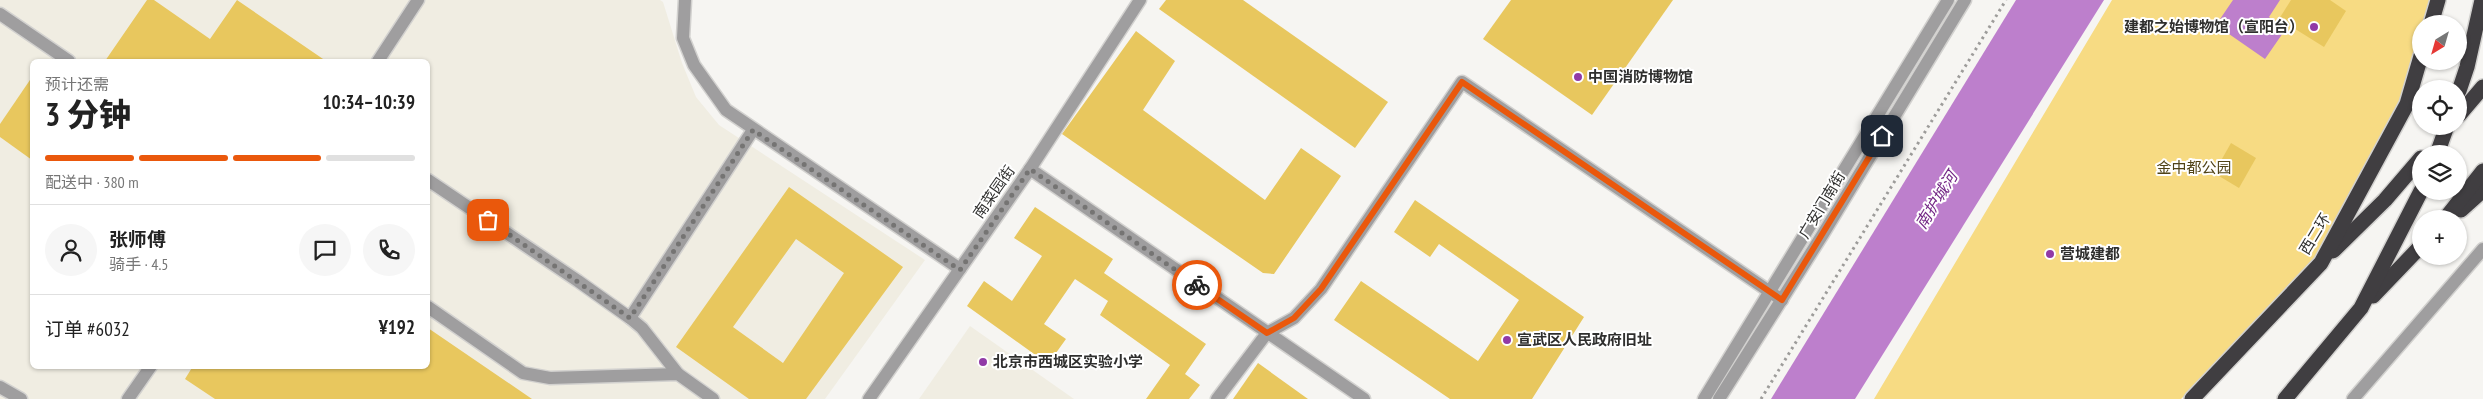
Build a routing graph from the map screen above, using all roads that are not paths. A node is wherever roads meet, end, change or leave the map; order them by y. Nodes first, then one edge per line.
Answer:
1 (418, 0) edge
2 (685, 0) edge
3 (1140, 0) edge
4 (1948, 0) edge
5 (1965, 0) edge
6 (2438, 0) edge
7 (2482, 0) edge
8 (0, 14) edge
9 (2434, 15) edge
10 (66, 59) edge
11 (379, 59) edge
12 (2417, 70) edge
13 (2463, 80) edge
14 (2483, 87) edge
15 (2467, 106) edge
16 (753, 130) junction
17 (2441, 135) edge
18 (2432, 145) edge
19 (2412, 168) edge
20 (1030, 169) junction
21 (2483, 171) edge
22 (430, 181) edge
23 (2483, 190) edge
24 (2416, 200) edge
25 (2451, 210) edge
26 (2460, 210) edge
27 (2483, 249) edge
28 (2412, 255) edge
29 (2321, 263) junction
30 (960, 270) junction
31 (1770, 291) junction
32 (1782, 300) junction
33 (2362, 308) junction
34 (430, 309) edge
35 (630, 318) junction
36 (1267, 333) junction
37 (149, 369) edge
38 (678, 374) junction
39 (0, 387) edge
40 (21, 399) edge
41 (128, 399) edge
42 (713, 399) edge
43 (869, 399) edge
44 (1216, 399) edge
45 (1364, 399) edge
46 (1704, 399) edge
47 (1720, 399) edge
48 (2192, 399) edge
49 (2284, 399) edge
50 (2353, 399) edge

1 - 11 street
2 - 16 street
3 - 20 street, 南菜园街
4 - 31 street, 广安门南街
5 - 32 street, 广安门南街
6 - 9 highway
7 - 13 highway
8 - 10 street
12 - 29 highway, 西二环
14 - 15 highway
16 - 30 street
16 - 35 street
17 - 18 highway
19 - 29 highway
20 - 30 street, 南菜园街
20 - 36 street
21 - 25 highway
22 - 35 street
23 - 26 highway
24 - 33 highway
27 - 50 street
28 - 33 highway
29 - 48 highway, 西二环
30 - 43 street, 南菜园街
31 - 32 street
31 - 36 street
31 - 46 street, 广安门南街
32 - 47 street, 广安门南街
33 - 49 highway
34 - 38 street
35 - 38 street
36 - 44 street
36 - 45 street
37 - 41 street
38 - 42 street
39 - 40 street

